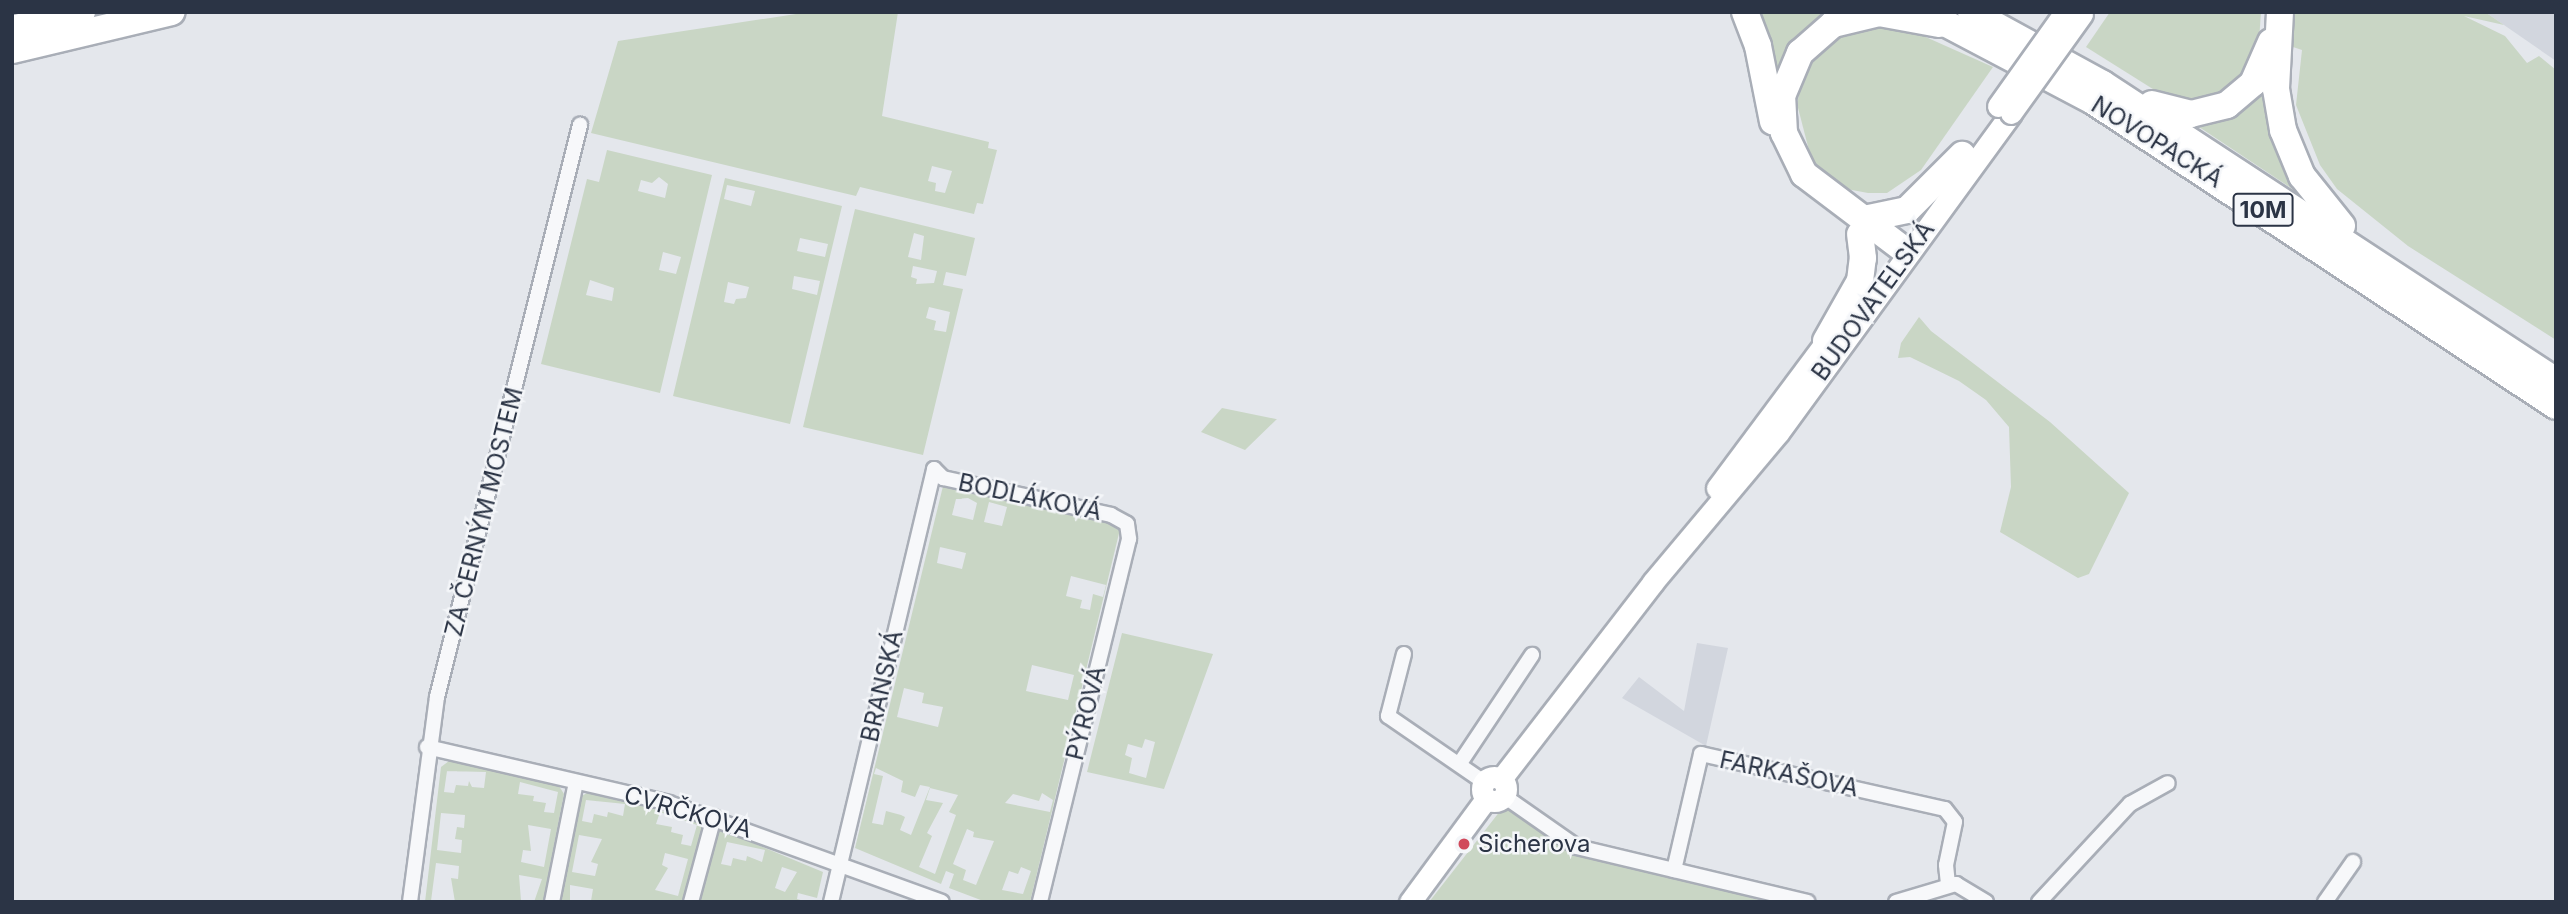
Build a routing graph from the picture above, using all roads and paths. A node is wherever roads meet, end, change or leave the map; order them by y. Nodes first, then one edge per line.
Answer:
1 (82, 12) edge
2 (172, 12) edge
3 (1745, 12) edge
4 (1924, 12) edge
5 (2272, 12) edge
6 (2280, 12) edge
7 (2077, 13) edge
8 (1966, 21) edge
9 (12, 29) edge
10 (12, 50) edge
11 (2103, 83) junction
12 (2004, 109) junction
13 (580, 125) dead end
14 (1962, 155) junction
15 (1862, 226) junction
16 (1898, 254) junction
17 (2390, 270) junction
18 (1826, 341) junction
19 (2556, 381) edge
20 (2556, 406) edge
21 (934, 470) joint
22 (1127, 524) joint
23 (1653, 582) junction
24 (1404, 654) dead end
25 (1532, 656) dead end
26 (427, 747) junction
27 (1460, 763) junction
28 (576, 782) junction
29 (2168, 783) dead end
30 (1494, 789) junction
31 (714, 817) junction
32 (841, 862) junction
33 (2353, 862) dead end
34 (1674, 870) junction
35 (1948, 885) junction
36 (410, 902) edge
37 (552, 902) edge
38 (691, 902) edge
39 (831, 902) edge
40 (942, 902) edge
41 (1040, 902) edge
42 (1410, 902) edge
43 (1808, 902) edge
44 (1896, 902) edge
45 (1986, 902) edge
46 (2039, 902) edge
47 (2326, 902) edge

1 - 9 highway
2 - 10 highway
3 - 15 highway
4 - 8 highway, NOVOPACKÁ / 10M
5 - 11 highway
6 - 17 highway
7 - 12 street, BUDOVATELSKÁ, bridge
8 - 11 highway, NOVOPACKÁ / 10M
8 - 15 highway
8 - 20 highway, NOVOPACKÁ / 10M
11 - 17 highway, NOVOPACKÁ / 10M
12 - 14 street, BUDOVATELSKÁ
12 - 16 street, BUDOVATELSKÁ
13 - 26 street, ZA ČERNÝM MOSTEM
14 - 15 highway
14 - 16 street, BUDOVATELSKÁ
15 - 16 highway
15 - 18 highway
16 - 18 street, BUDOVATELSKÁ
16 - 23 street, BUDOVATELSKÁ
17 - 19 highway, NOVOPACKÁ / 10M
18 - 23 street, BUDOVATELSKÁ
21 - 22 street, BODLÁKOVÁ
21 - 32 street, BRANSKÁ
22 - 41 street, PÝROVÁ
23 - 30 street, BUDOVATELSKÁ
24 - 27 street
25 - 27 street
26 - 28 street, CVRČKOVA
26 - 36 street, ZA ČERNÝM MOSTEM
27 - 30 street
28 - 31 street, CVRČKOVA
28 - 37 street
29 - 46 street
30 - 34 street
30 - 42 street, BUDOVATELSKÁ
31 - 32 street, CVRČKOVA
31 - 38 street
32 - 39 street, BRANSKÁ
32 - 40 street, CVRČKOVA
33 - 47 street
34 - 35 street, FARKAŠOVA
34 - 43 street
35 - 44 street
35 - 45 street

